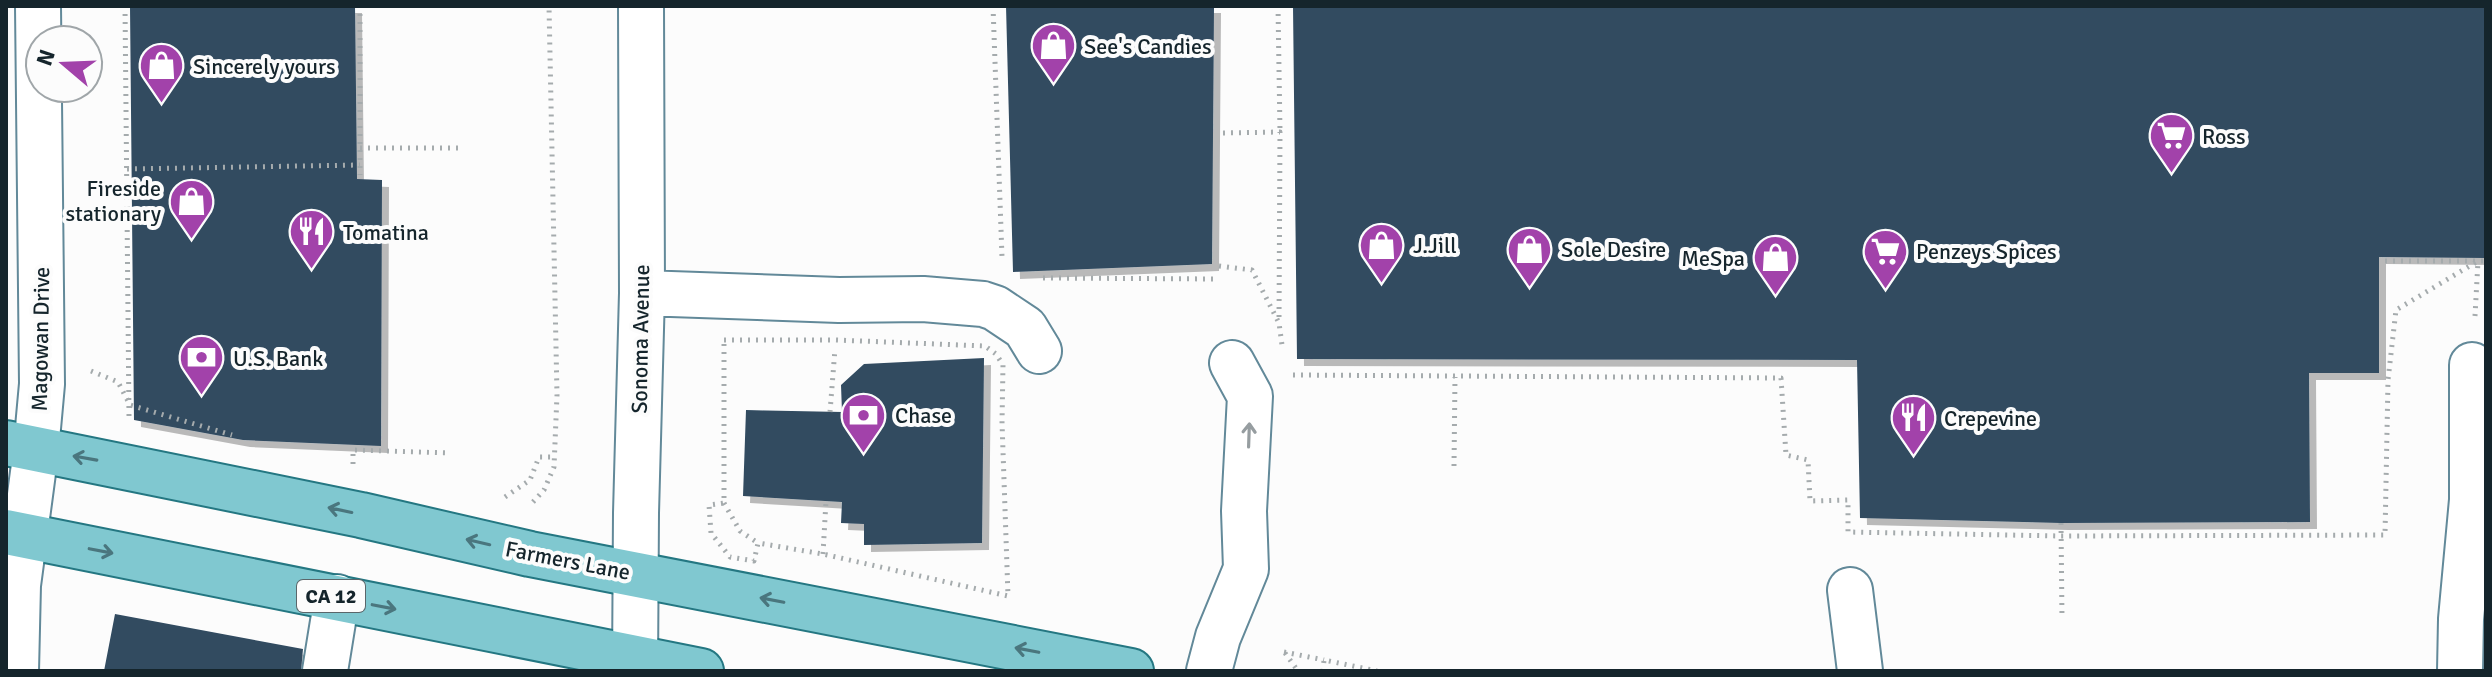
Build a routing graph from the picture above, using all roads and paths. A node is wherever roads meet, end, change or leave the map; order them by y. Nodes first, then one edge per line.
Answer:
1 (38, 6) edge
2 (125, 6) edge
3 (360, 6) edge
4 (549, 6) edge
5 (641, 6) edge
6 (993, 6) edge
7 (1278, 6) edge
8 (1280, 132) junction
9 (1223, 133) dead end
10 (360, 148) junction
11 (460, 148) dead end
12 (360, 165) junction
13 (127, 169) junction
14 (360, 175) dead end
15 (2385, 261) dead end
16 (2478, 261) junction
17 (2486, 261) edge
18 (1002, 263) dead end
19 (1219, 266) dead end
20 (1033, 278) dead end
21 (1218, 279) dead end
22 (642, 293) junction
23 (838, 320) junction
24 (1279, 323) junction
25 (1282, 349) dead end
26 (1039, 351) dead end
27 (1232, 363) dead end
28 (2472, 365) dead end
29 (81, 367) dead end
30 (1285, 375) dead end
31 (1455, 377) junction
32 (130, 405) junction
33 (830, 412) dead end
34 (234, 435) dead end
35 (21, 447) edge
36 (449, 453) dead end
37 (555, 457) junction
38 (1454, 466) dead end
39 (353, 469) dead end
40 (826, 501) dead end
41 (514, 503) dead end
42 (724, 503) junction
43 (528, 505) dead end
44 (2061, 523) dead end
45 (711, 533) dead end
46 (16, 534) edge
47 (2061, 536) junction
48 (758, 543) junction
49 (823, 554) junction
50 (730, 557) dead end
51 (637, 574) junction
52 (1850, 590) dead end
53 (337, 597) junction
54 (2062, 619) dead end
55 (1324, 660) junction
56 (636, 664) edge
57 (16, 671) edge
58 (325, 671) edge
59 (701, 671) edge
60 (1131, 671) edge
61 (1209, 671) edge
62 (1298, 671) edge
63 (1323, 671) edge
64 (1377, 671) edge
65 (1860, 671) edge
66 (2460, 671) edge

1 - 35 street, Magowan Drive
2 - 13 path
3 - 10 path
4 - 37 path
5 - 22 street, Sonoma Avenue
6 - 18 path
7 - 8 path
8 - 9 path
8 - 24 path
10 - 11 path
10 - 12 path
12 - 13 path
12 - 14 path
13 - 32 path
15 - 16 path
16 - 17 path
16 - 47 path
19 - 24 path
20 - 21 path
22 - 23 street
22 - 51 street, Sonoma Avenue
23 - 26 street
23 - 33 path
23 - 42 path
23 - 49 path
24 - 25 path
61 -> 27 street
28 - 66 street
29 - 32 path
30 - 31 path
31 - 38 path
31 - 47 path
32 - 34 path
35 - 46 street, Magowan Drive
51 -> 35 main road, Farmers Lane
36 - 39 path
37 - 41 path
37 - 43 path
40 - 49 path
42 - 45 path
42 - 48 path
44 - 47 path
46 -> 53 main road, CA 12
46 - 57 street, Magowan Drive
47 - 54 path
48 - 49 path
48 - 50 path
51 - 56 street, Sonoma Avenue
60 -> 51 main road, Farmers Lane
52 - 65 street
53 -> 56 main road, CA 12
53 - 58 street
55 - 62 path
55 - 63 path
55 - 64 path
56 - 59 main road, CA 12

